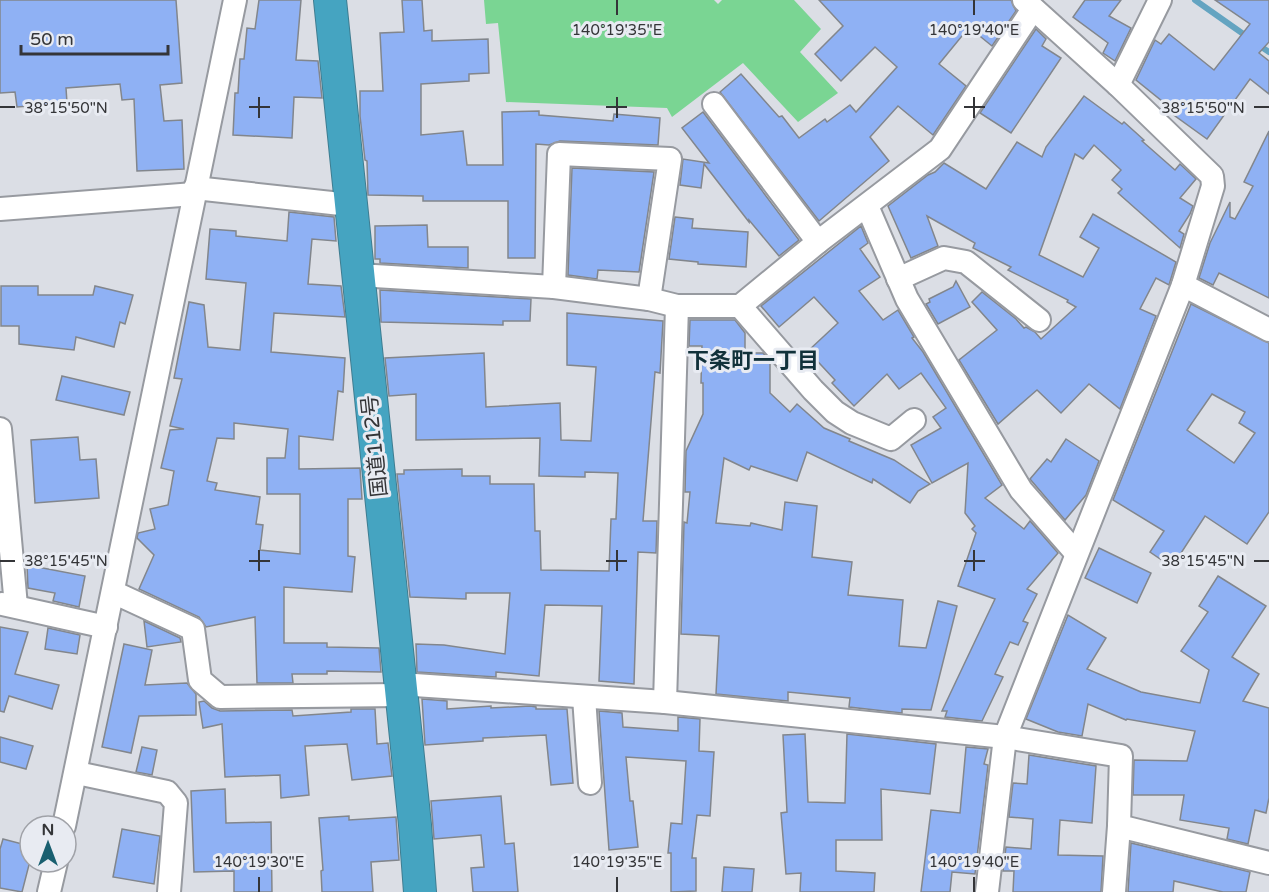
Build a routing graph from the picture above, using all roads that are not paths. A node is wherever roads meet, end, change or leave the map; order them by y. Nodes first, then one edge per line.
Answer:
1 (235, 0) edge
2 (330, 0) edge
3 (1160, 0) edge
4 (1028, 4) edge
5 (1118, 85) junction
6 (714, 104) dead end
7 (194, 191) junction
8 (350, 205) junction
9 (867, 206) junction
10 (0, 209) edge
11 (818, 242) junction
12 (358, 275) junction
13 (898, 279) junction
14 (1183, 285) junction
15 (554, 287) junction
16 (648, 298) junction
17 (677, 306) junction
18 (740, 306) junction
19 (1039, 320) dead end
20 (1269, 330) edge
21 (914, 420) dead end
22 (0, 429) edge
23 (1076, 553) junction
24 (113, 592) junction
25 (8, 605) edge
26 (106, 627) junction
27 (400, 690) junction
28 (584, 697) junction
29 (665, 702) junction
30 (1005, 737) junction
31 (76, 773) junction
32 (590, 783) dead end
33 (67, 814) edge
34 (1119, 826) junction
35 (1269, 863) edge
36 (53, 874) edge
37 (49, 892) edge
38 (170, 892) edge
39 (420, 892) edge
40 (987, 892) edge
41 (1113, 892) edge

1 - 7 street
2 - 8 highway, 国道112号
3 - 5 street
4 - 5 street
4 - 9 street
5 - 14 street
6 - 11 street
7 - 8 street
7 - 10 street
7 - 24 street
8 - 12 highway, 国道112号
9 - 11 street
9 - 13 street
11 - 18 street
12 - 15 street
12 - 27 highway, 国道112号
13 - 19 street
13 - 23 street
14 - 20 street
14 - 23 street
15 - 16 street
15 - 16 street
16 - 17 street
17 - 18 street
17 - 29 street
18 - 21 street
22 - 25 street
23 - 30 street
24 - 26 street
24 - 27 street
25 - 26 street
26 - 31 street
27 - 28 street
27 - 39 highway, 国道112号
28 - 29 street
28 - 32 street
29 - 30 street
30 - 34 street
30 - 40 street
31 - 33 street
31 - 38 street
34 - 35 street
34 - 41 street
36 - 37 street

